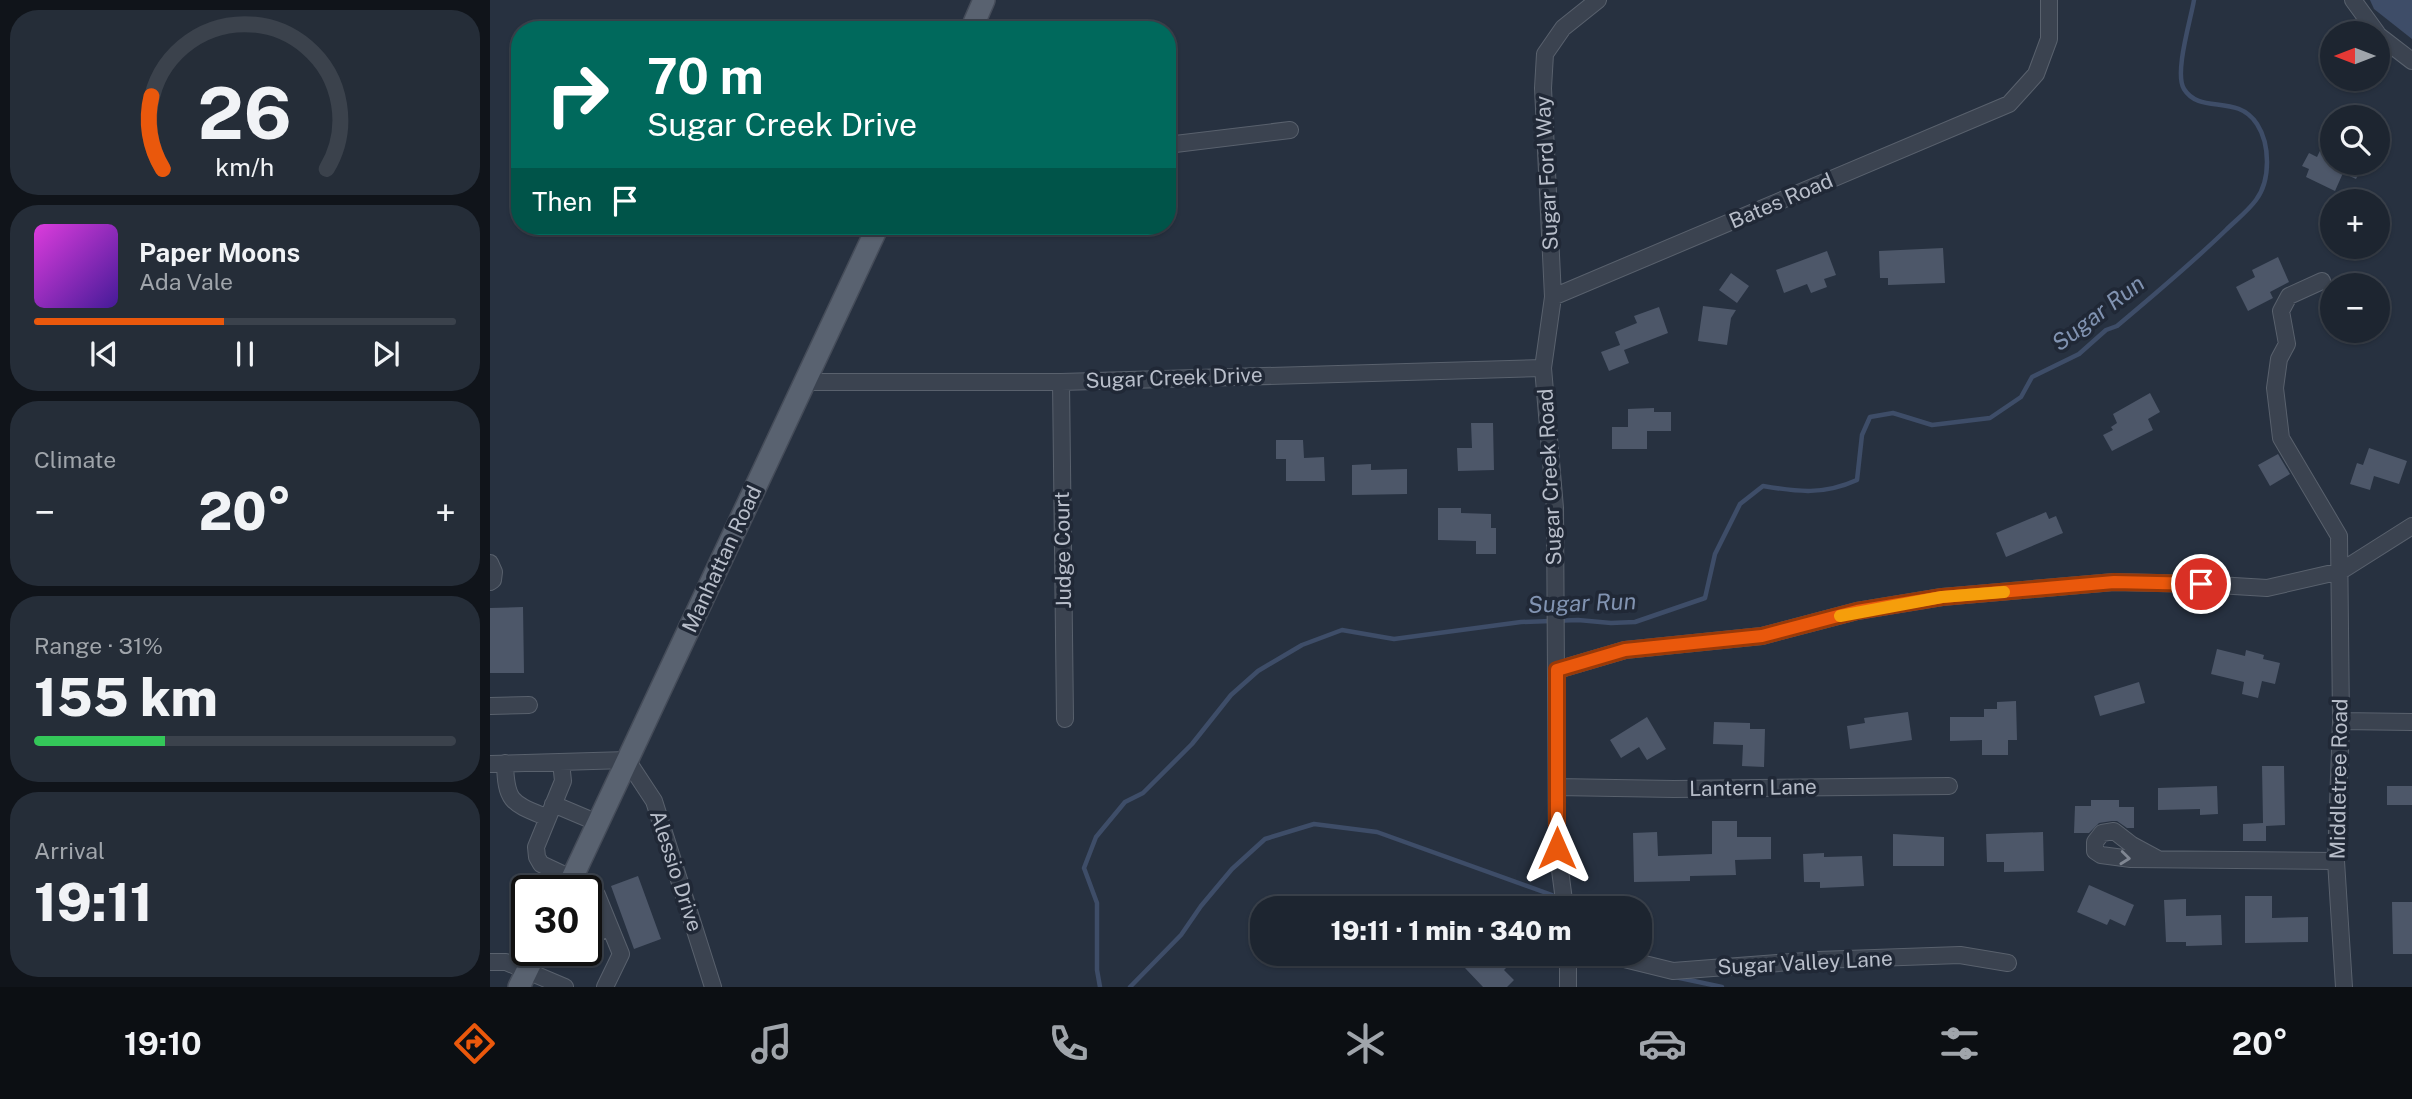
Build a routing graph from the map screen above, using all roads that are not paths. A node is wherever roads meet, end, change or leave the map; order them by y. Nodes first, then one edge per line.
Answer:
1 (984, 0) edge
2 (1598, 0) edge
3 (2049, 0) edge
4 (2353, 0) edge
5 (975, 21) edge
6 (2368, 21) edge
7 (2390, 44) edge
8 (2412, 61) edge
9 (1290, 130) dead end
10 (1176, 144) edge
11 (874, 235) edge
12 (2320, 282) edge
13 (1553, 297) junction
14 (1543, 368) junction
15 (806, 382) junction
16 (1061, 382) junction
17 (2412, 526) edge
18 (490, 563) edge
19 (2341, 571) junction
20 (490, 582) edge
21 (1557, 670) junction
22 (529, 705) dead end
23 (490, 706) edge
24 (1065, 719) dead end
25 (2341, 721) junction
26 (2412, 722) edge
27 (627, 761) junction
28 (561, 762) junction
29 (497, 763) edge
30 (1949, 786) dead end
31 (1557, 787) junction
32 (550, 811) junction
33 (598, 823) junction
34 (2158, 859) dead end
35 (2336, 861) junction
36 (556, 875) edge
37 (573, 875) edge
38 (1563, 896) edge
39 (602, 908) edge
40 (610, 928) junction
41 (602, 931) edge
42 (490, 962) edge
43 (2008, 963) dead end
44 (1568, 966) edge
45 (1652, 966) edge
46 (528, 969) edge
47 (565, 987) edge
48 (605, 987) edge
49 (713, 987) edge
50 (1568, 987) edge
51 (2344, 987) edge

1 - 5 main road
2 - 13 street, Sugar Ford Way
3 - 13 street, Bates Road
4 - 6 street
7 - 8 street
9 - 10 street
11 - 15 main road, Manhattan Road
12 - 19 street, Middletree Road
13 - 14 street, Sugar Ford Way
14 - 16 street, Sugar Creek Drive
14 - 21 street, Sugar Creek Road
15 - 16 street, Sugar Creek Drive
15 - 27 main road, Manhattan Road
16 - 24 street, Judge Court
17 - 19 street
18 - 20 street
19 - 21 street
19 - 25 street, Middletree Road
21 - 31 street, Sugar Creek Road
22 - 23 street
25 - 26 street
25 - 35 street, Middletree Road
27 - 28 street
27 - 33 main road, Manhattan Road
27 - 49 street, Alessio Drive
28 - 29 street
28 - 32 street
29 - 32 street
30 - 31 street, Lantern Lane
31 - 38 street, Sugar Creek Road
32 - 33 street
32 - 36 street
33 - 37 main road, Manhattan Road
34 - 35 street
35 - 51 street, Middletree Road
39 - 40 street
40 - 41 street
40 - 48 street
42 - 46 street
43 - 45 street, Sugar Valley Lane
44 - 50 street
46 - 47 street

